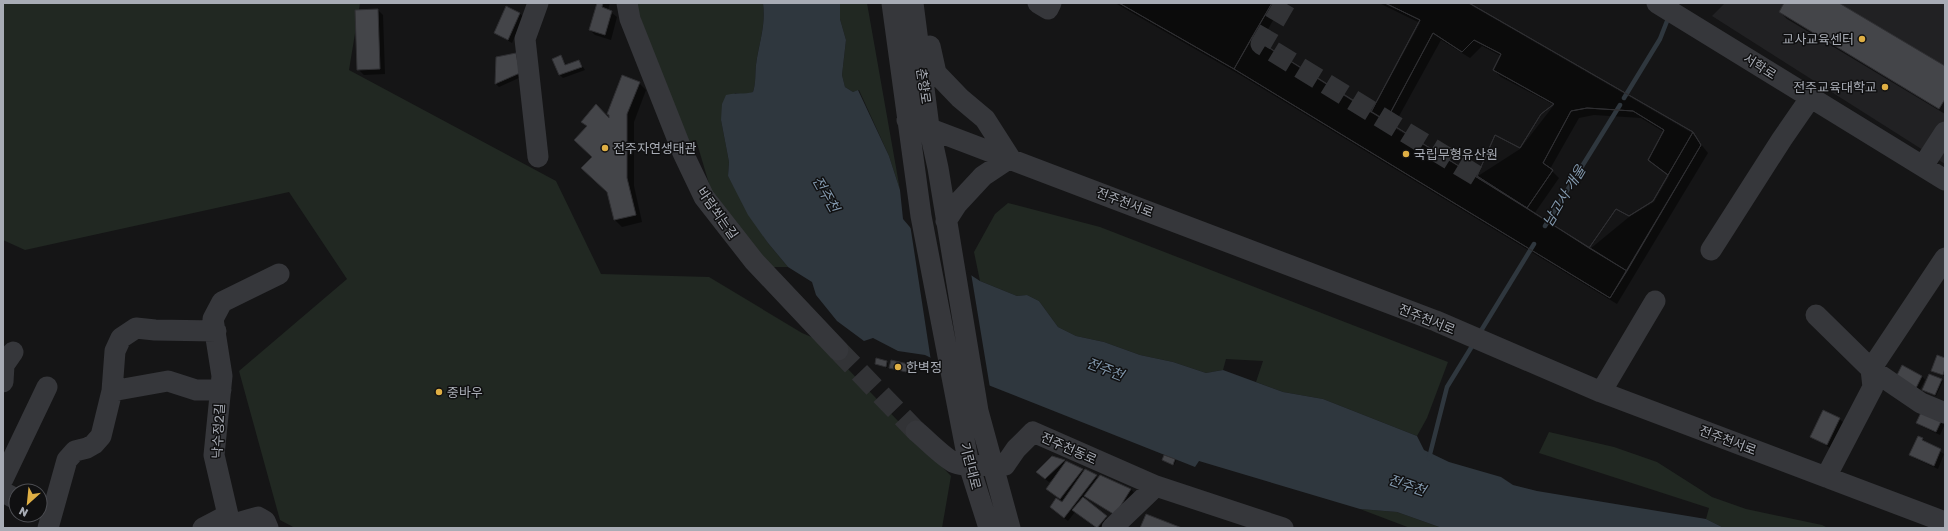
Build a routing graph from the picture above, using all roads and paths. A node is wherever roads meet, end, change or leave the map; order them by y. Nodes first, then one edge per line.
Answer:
1 (538, 3) edge
2 (627, 3) edge
3 (892, 3) edge
4 (913, 3) edge
5 (1038, 3) edge
6 (1051, 3) edge
7 (1675, 10) edge
8 (915, 27) junction
9 (1811, 97) junction
10 (907, 120) junction
11 (929, 127) junction
12 (1945, 132) edge
13 (538, 157) dead end
14 (1010, 158) junction
15 (1923, 166) junction
16 (1945, 180) edge
17 (946, 221) junction
18 (1711, 250) dead end
19 (1945, 258) edge
20 (279, 274) dead end
21 (1655, 301) dead end
22 (1816, 315) dead end
23 (216, 331) junction
24 (838, 350) tunnel mouth
25 (13, 352) dead end
26 (1871, 369) junction
27 (3, 382) edge
28 (47, 387) dead end
29 (221, 390) junction
30 (112, 392) junction
31 (1601, 392) junction
32 (958, 403) joint
33 (1945, 413) edge
34 (916, 431) tunnel mouth
35 (992, 464) junction
36 (969, 465) junction
37 (1826, 477) junction
38 (3, 479) edge
39 (1156, 486) junction
40 (48, 514) edge
41 (1945, 522) edge
42 (230, 523) edge
43 (203, 528) edge
44 (268, 528) edge
45 (989, 528) edge
46 (1010, 528) edge
47 (1112, 528) edge
48 (1282, 528) edge

1 - 13 street
2 - 24 street, 바람쐬는길
3 - 10 street, 춘향로
4 - 8 street, 춘향로
5 - 6 street
7 - 9 street, 서학로
8 - 11 street, 춘향로
8 - 14 street
9 - 15 street, 서학로
9 - 18 street
10 - 11 street, 전주천서로
10 - 32 street, 춘향로
11 - 14 street, 전주천서로
11 - 17 street, 춘향로
12 - 15 street
14 - 17 street
14 - 31 street, 전주천서로
15 - 16 street, 서학로
17 - 35 street, 기린대로
19 - 26 street
20 - 23 street, 낙수정2길
21 - 31 street
22 - 26 street
23 - 29 street, 낙수정2길
23 - 30 street
25 - 27 street
26 - 33 street
26 - 37 street
28 - 38 street
29 - 30 street, 낙수정2길
29 - 42 street, 낙수정2길
30 - 40 street
31 - 37 street, 전주천서로
32 - 36 street, 기린대로
34 - 36 street
35 - 36 street
35 - 39 street, 전주천동로
35 - 46 street, 기린대로
36 - 45 street, 기린대로
37 - 41 street, 전주천서로
39 - 47 street
39 - 48 street, 전주천동로
42 - 43 street
42 - 44 street

